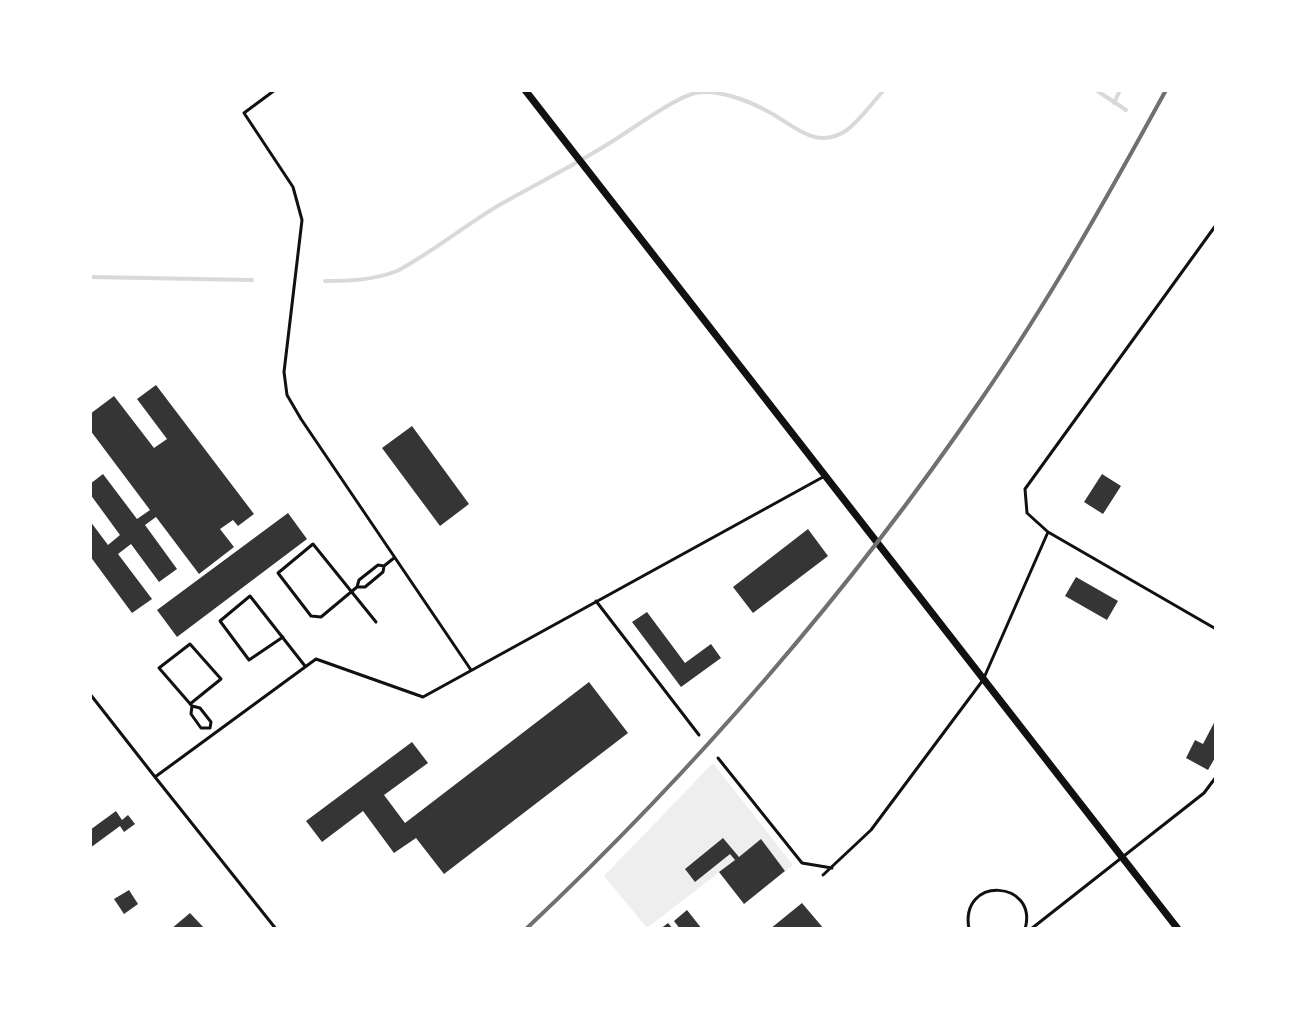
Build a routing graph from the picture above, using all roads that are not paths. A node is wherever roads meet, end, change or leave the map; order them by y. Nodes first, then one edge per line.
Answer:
1 (275, 90) edge
2 (525, 90) edge
3 (1216, 225) edge
4 (825, 476) junction
5 (1048, 531) junction
6 (395, 558) junction
7 (384, 566) junction
8 (357, 586) junction
9 (350, 591) junction
10 (596, 601) junction
11 (376, 622) dead end
12 (1216, 629) edge
13 (283, 637) junction
14 (305, 666) junction
15 (471, 670) junction
16 (984, 680) junction
17 (90, 694) edge
18 (191, 705) junction
19 (210, 728) junction
20 (214, 733) junction
21 (699, 735) dead end
22 (718, 758) dead end
23 (155, 777) junction
24 (1216, 777) edge
25 (1122, 857) junction
26 (832, 868) junction
27 (823, 875) dead end
28 (276, 929) edge
29 (969, 929) edge
30 (1025, 929) edge
31 (1031, 929) edge
32 (1178, 929) edge

1 - 6 lane
2 - 4 street
3 - 5 lane
4 - 10 lane
4 - 16 street
5 - 12 lane
5 - 16 lane
6 - 7 lane
6 - 15 lane
7 - 8 lane
7 - 8 lane
8 - 9 lane
9 - 9 lane
9 - 11 lane
10 - 15 lane
10 - 21 lane
13 - 13 lane
13 - 14 lane
14 - 15 lane
14 - 20 lane
16 - 25 street
16 - 26 lane
17 - 23 lane
18 - 18 lane
18 - 19 lane
18 - 19 lane
19 - 20 lane
20 - 23 lane
22 - 26 lane
23 - 28 lane
24 - 25 lane
25 - 31 lane
25 - 32 street
26 - 27 lane
29 - 30 lane

